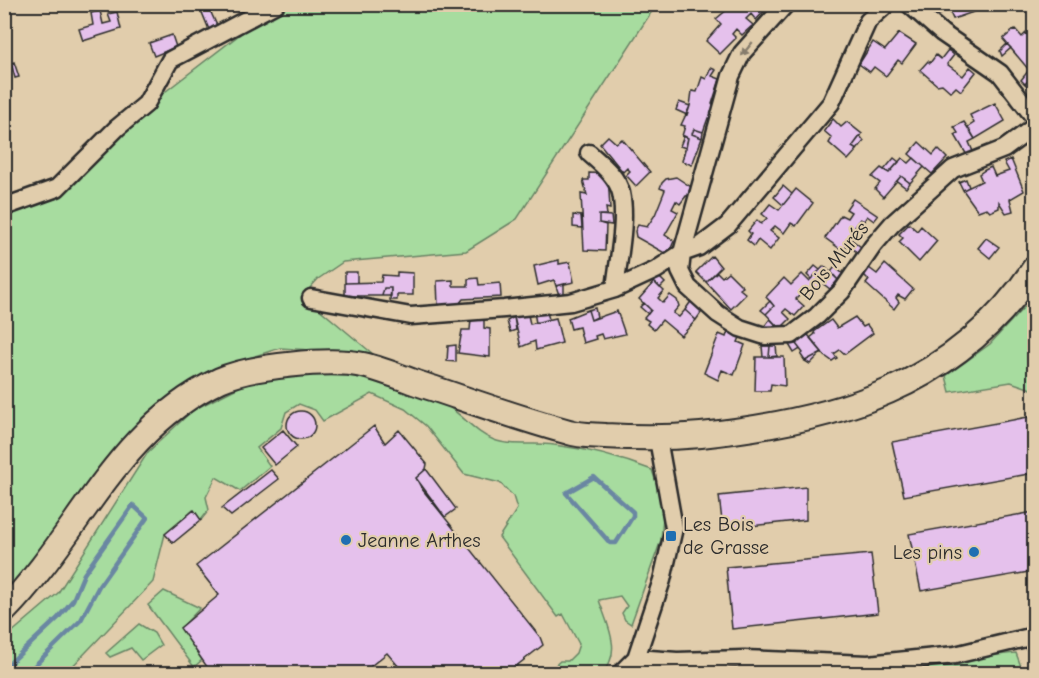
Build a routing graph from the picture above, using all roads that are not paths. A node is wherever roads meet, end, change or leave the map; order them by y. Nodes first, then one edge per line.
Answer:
1 (276, 4) edge
2 (786, 4) edge
3 (887, 4) edge
4 (909, 4) edge
5 (1035, 117) edge
6 (1035, 127) edge
7 (589, 153) dead end
8 (4, 207) edge
9 (682, 253) junction
10 (1035, 269) edge
11 (615, 289) junction
12 (311, 298) dead end
13 (658, 439) junction
14 (4, 611) edge
15 (1035, 636) edge
16 (636, 658) junction
17 (874, 669) edge
18 (620, 674) edge

1 - 8 street
2 -> 9 street, Bois Murés
3 - 9 street
4 - 5 street
6 - 9 street, Bois Murés
7 - 11 street
9 - 11 street
10 - 13 street
11 - 12 street
13 - 14 street
13 - 16 street
15 - 17 street
16 - 17 street
16 - 18 street

